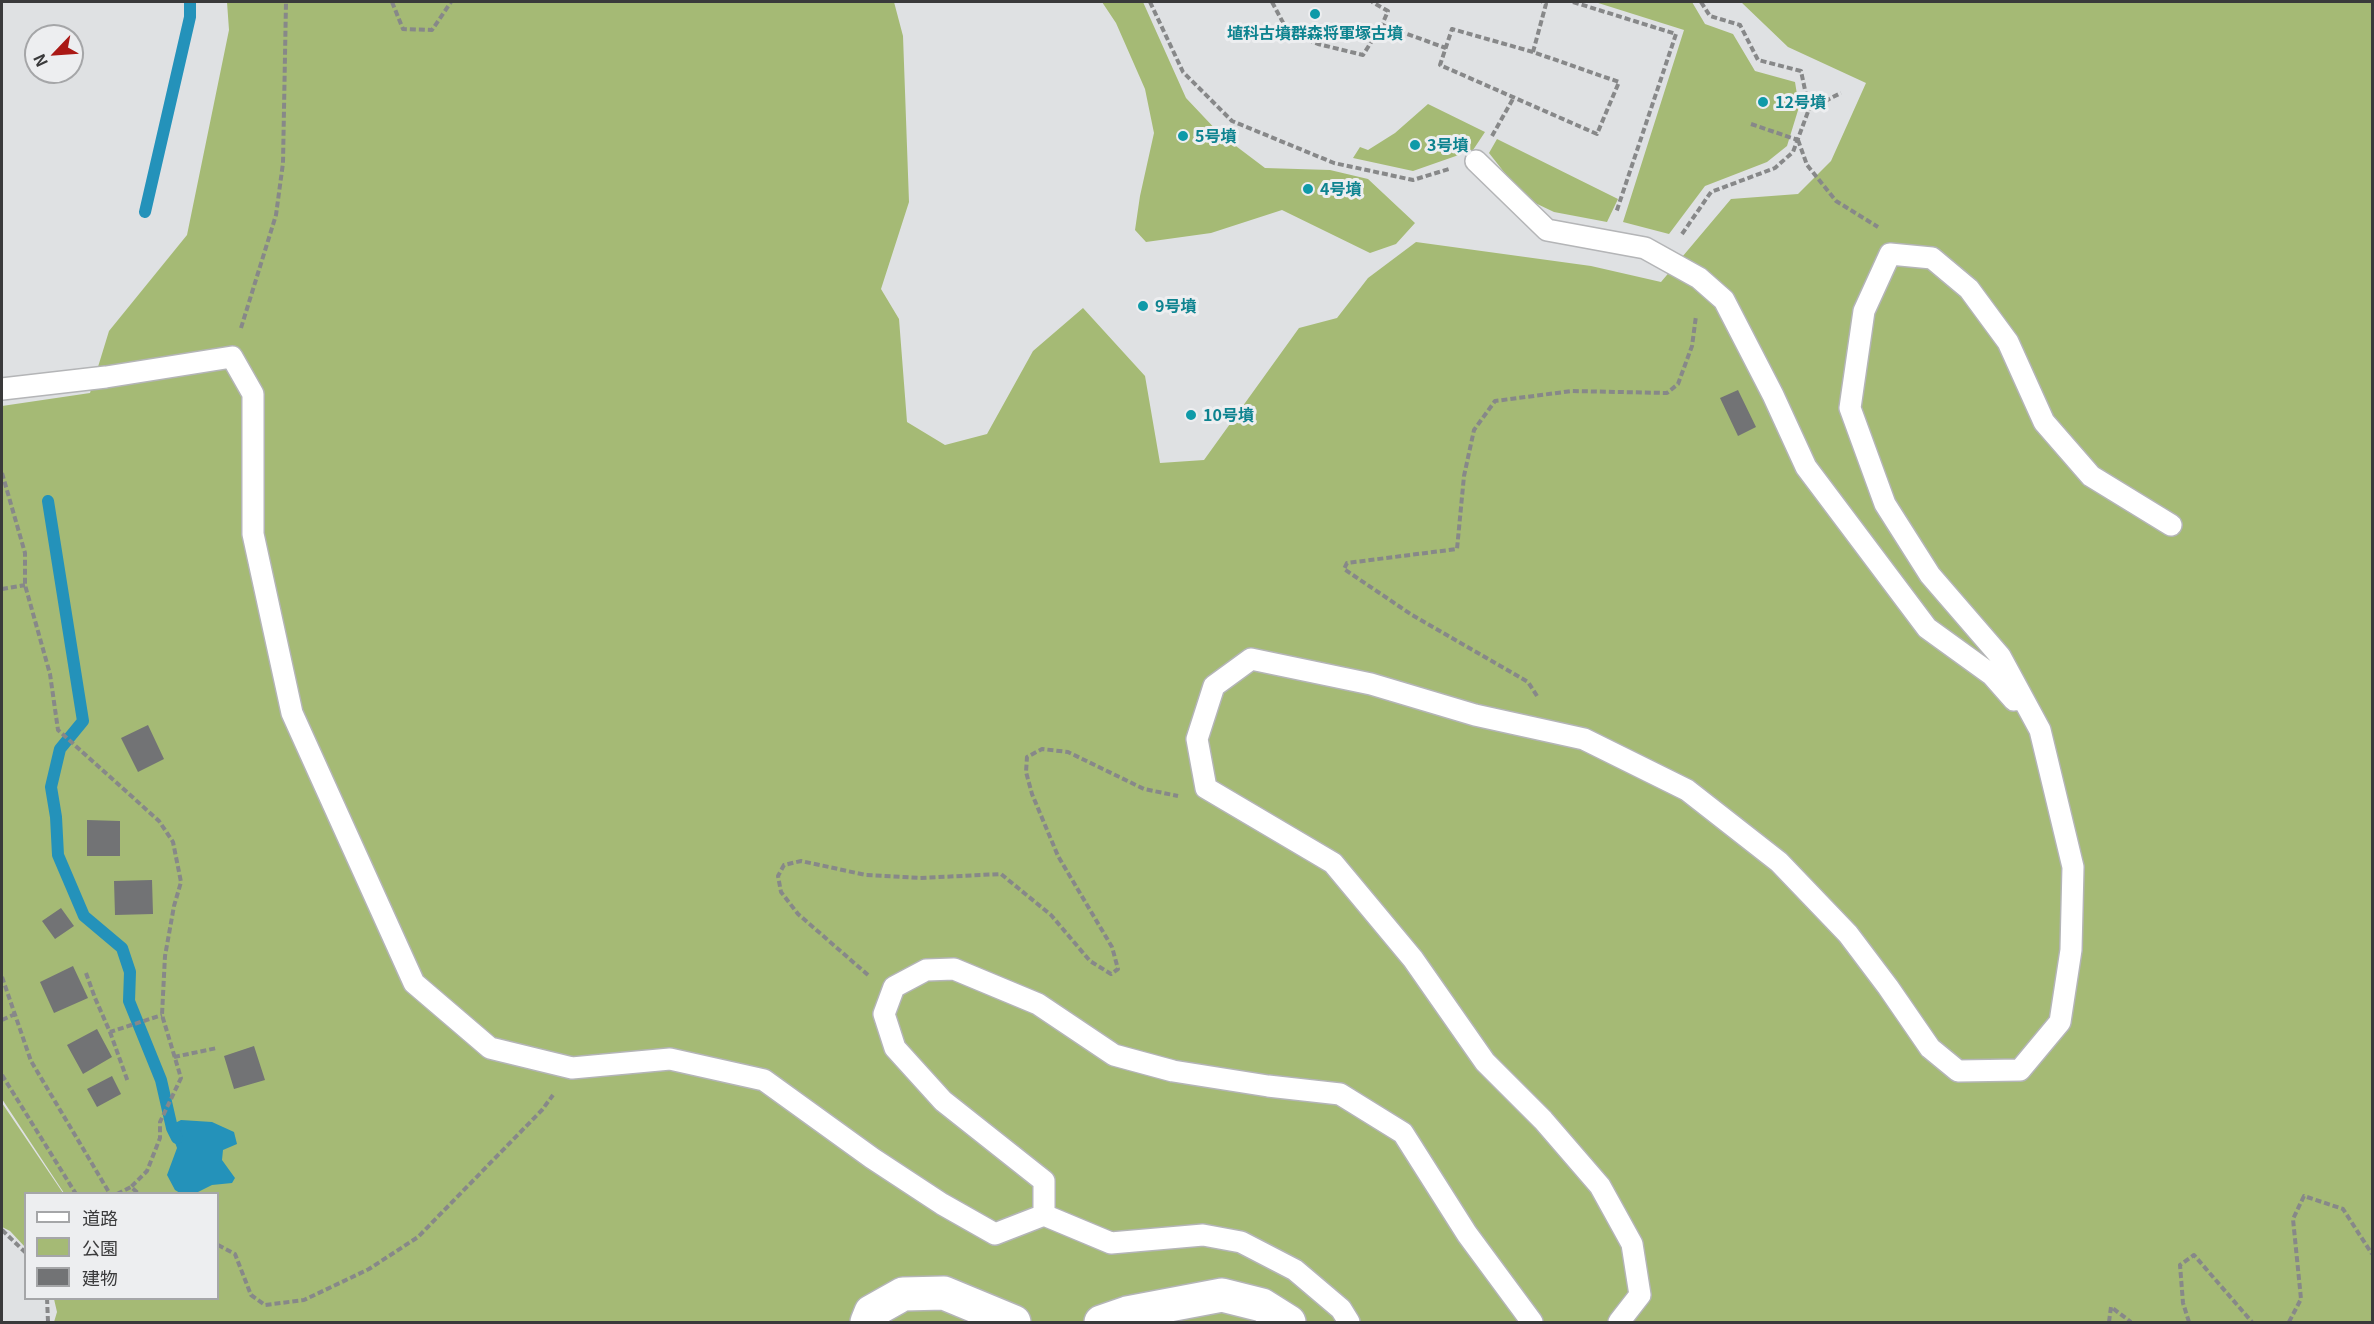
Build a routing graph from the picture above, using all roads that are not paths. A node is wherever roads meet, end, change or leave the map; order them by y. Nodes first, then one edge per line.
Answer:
1 (1476, 161) road end
2 (2, 389) edge
3 (2171, 525) dead end
4 (2040, 730) junction
5 (1044, 1215) junction
6 (867, 1323) edge
7 (1014, 1323) edge
8 (1101, 1323) edge
9 (1289, 1323) edge
10 (1350, 1323) edge
11 (1532, 1323) edge
12 (1618, 1323) edge

1 - 4 lane
2 - 5 lane
3 - 4 lane
4 - 12 lane
5 - 10 lane
5 - 11 lane
6 - 7 street
8 - 9 street

